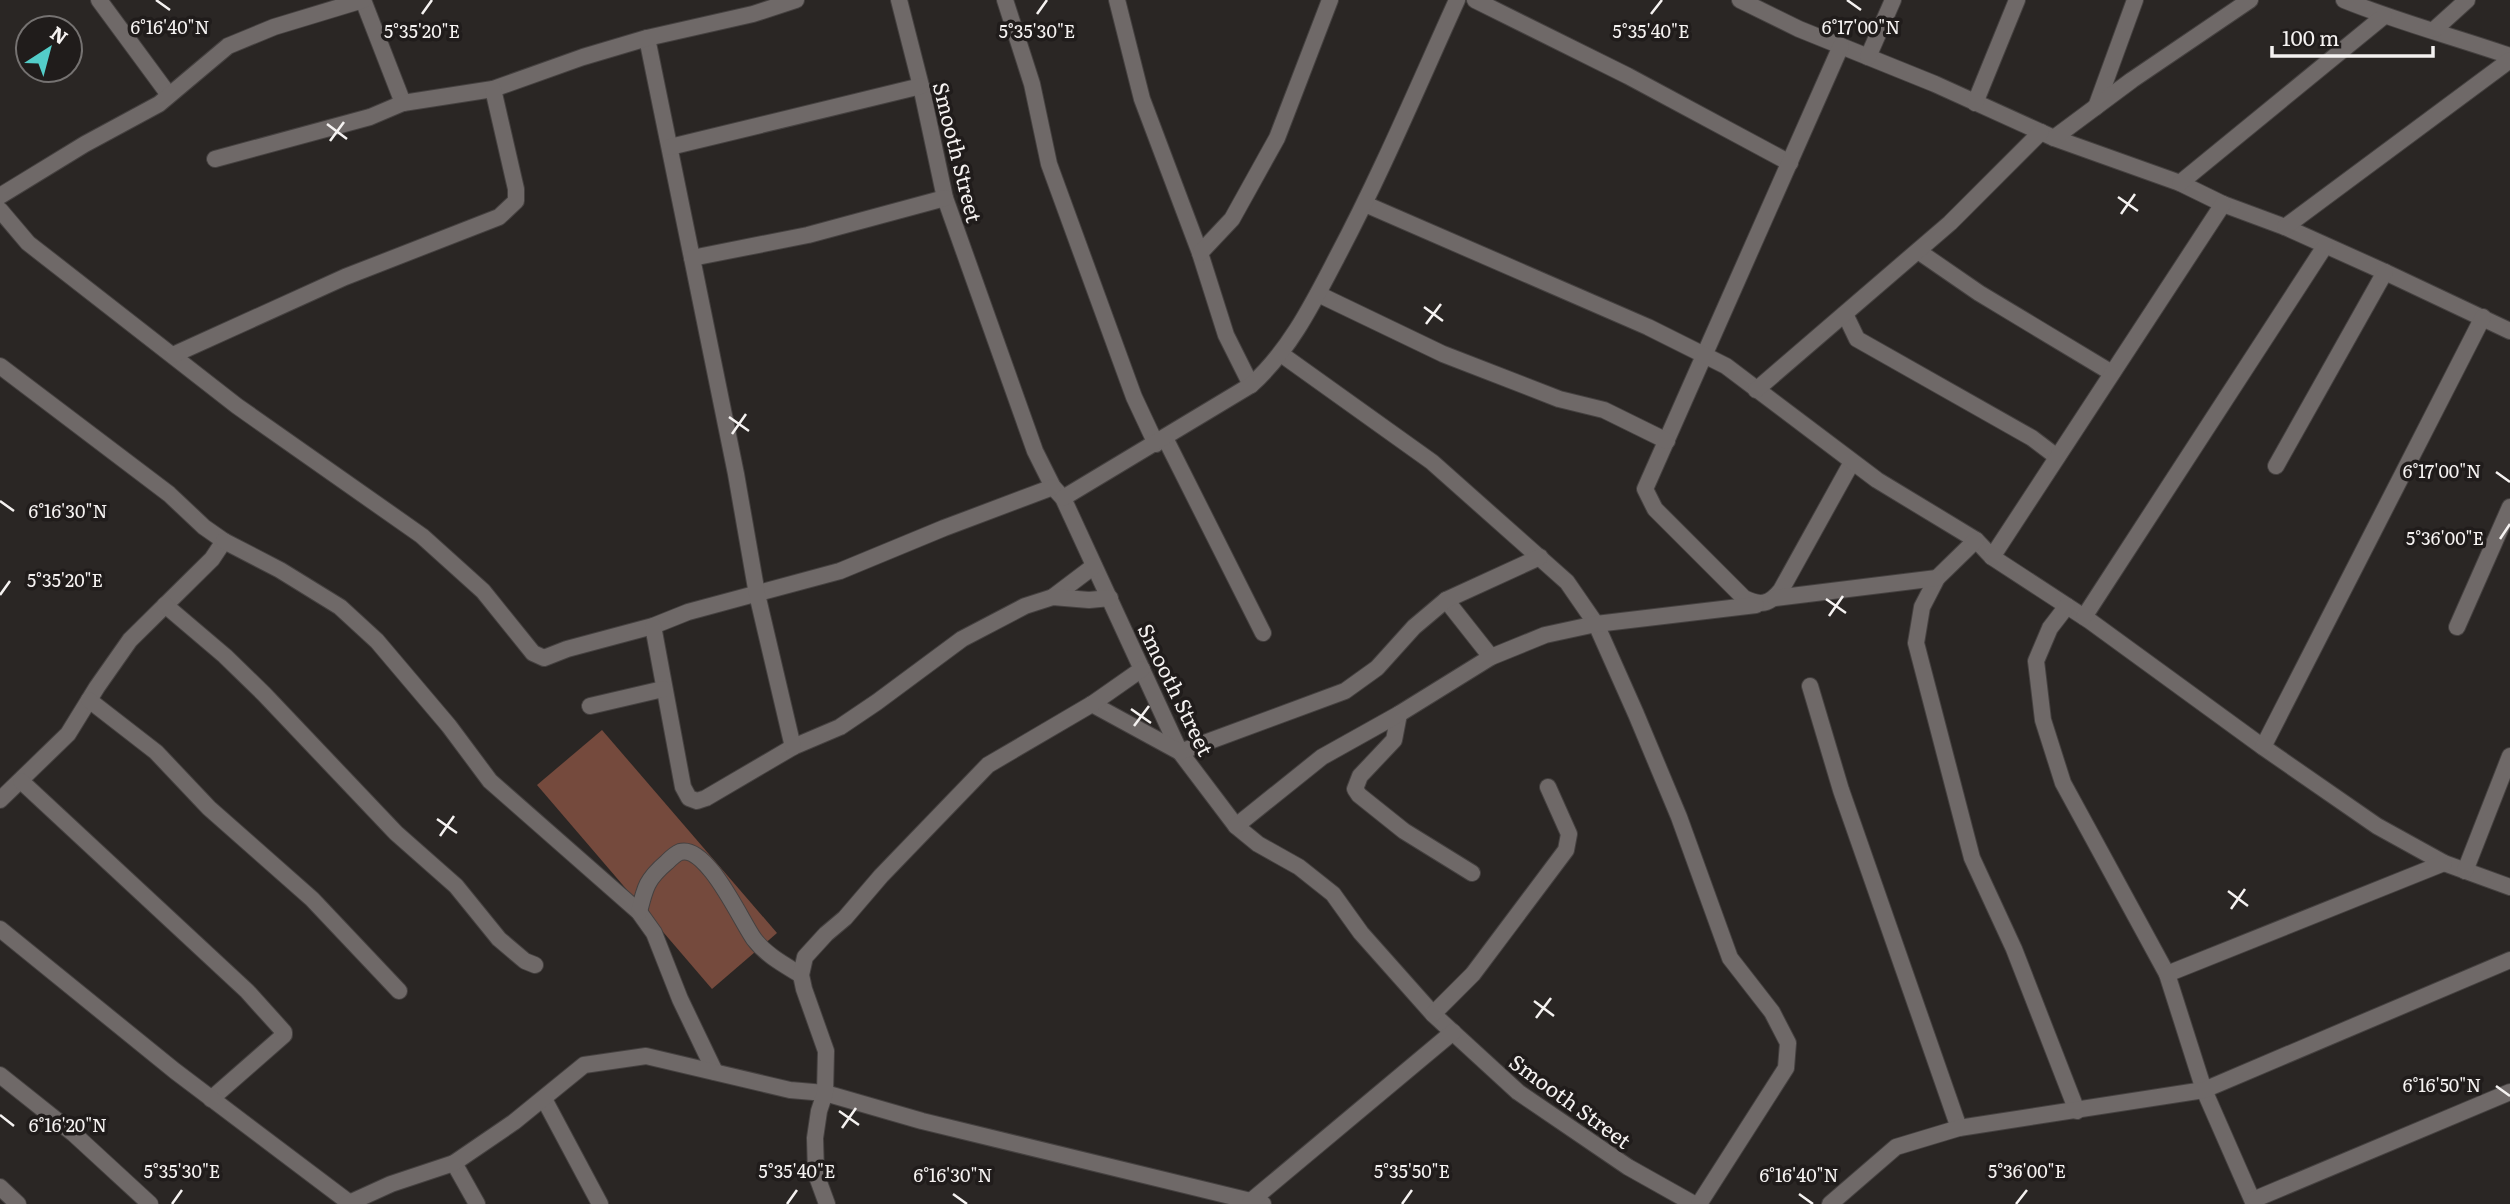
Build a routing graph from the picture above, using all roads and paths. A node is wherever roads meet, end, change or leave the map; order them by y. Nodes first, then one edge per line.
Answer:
1 (99, 0) edge
2 (363, 0) edge
3 (796, 0) edge
4 (899, 0) edge
5 (1005, 0) edge
6 (1117, 0) edge
7 (1329, 0) edge
8 (1457, 0) edge
9 (1475, 0) edge
10 (1740, 0) edge
11 (1893, 0) edge
12 (2017, 0) edge
13 (2135, 0) edge
14 (2250, 0) edge
15 (2344, 0) edge
16 (2467, 0) edge
17 (1769, 6) edge
18 (2384, 16) junction
19 (2435, 29) junction
20 (648, 38) junction
21 (1841, 46) junction
22 (1868, 57) junction
23 (2510, 58) edge
24 (921, 86) junction
25 (494, 89) junction
26 (169, 95) junction
27 (403, 103) junction
28 (1975, 103) junction
29 (2096, 107) junction
30 (2048, 135) junction
31 (670, 147) junction
32 (215, 159) dead end
33 (1790, 163) junction
34 (2179, 183) junction
35 (0, 197) edge
36 (945, 198) junction
37 (1365, 204) junction
38 (2223, 204) junction
39 (0, 210) edge
40 (2285, 228) junction
41 (2325, 246) junction
42 (1918, 251) junction
43 (1200, 253) junction
44 (692, 258) junction
45 (2385, 272) junction
46 (1318, 294) junction
47 (1845, 314) junction
48 (2483, 317) junction
49 (2510, 331) edge
50 (1281, 354) junction
51 (173, 355) junction
52 (1705, 356) junction
53 (0, 366) edge
54 (2112, 373) junction
55 (1251, 385) junction
56 (1756, 390) junction
57 (1161, 441) junction
58 (1667, 441) junction
59 (2057, 457) junction
60 (1852, 462) junction
61 (2276, 466) dead end
62 (1058, 493) junction
63 (2510, 507) edge
64 (1976, 540) junction
65 (224, 541) junction
66 (1539, 557) junction
67 (1992, 557) junction
68 (1094, 566) junction
69 (1937, 578) junction
70 (757, 594) junction
71 (1053, 597) junction
72 (1110, 598) junction
73 (1775, 598) junction
74 (1446, 600) junction
75 (165, 605) junction
76 (1758, 605) junction
77 (2067, 606) junction
78 (2084, 617) junction
79 (1596, 624) junction
80 (653, 626) junction
81 (2457, 627) dead end
82 (1263, 632) dead end
83 (1491, 657) junction
84 (1142, 669) junction
85 (1811, 687) dead end
86 (663, 689) junction
87 (89, 700) junction
88 (1092, 704) junction
89 (590, 706) dead end
90 (1399, 714) junction
91 (793, 747) junction
92 (2263, 747) junction
93 (1180, 752) junction
94 (2510, 756) edge
95 (21, 781) junction
96 (1548, 787) dead end
97 (0, 800) edge
98 (1236, 826) junction
99 (2444, 863) junction
100 (2465, 871) junction
101 (1472, 873) dead end
102 (2510, 887) edge
103 (639, 912) junction
104 (0, 929) edge
105 (2510, 960) edge
106 (535, 965) dead end
107 (2167, 974) junction
108 (801, 975) junction
109 (399, 991) dead end
110 (1433, 1014) junction
111 (1453, 1032) junction
112 (715, 1072) junction
113 (0, 1075) edge
114 (2204, 1090) junction
115 (2510, 1092) edge
116 (825, 1093) junction
117 (211, 1099) junction
118 (544, 1099) junction
119 (2077, 1111) junction
120 (1959, 1128) junction
121 (454, 1163) junction
122 (0, 1187) edge
123 (2253, 1202) edge
124 (1255, 1203) edge
125 (18, 1204) edge
126 (150, 1204) edge
127 (349, 1204) edge
128 (477, 1204) edge
129 (600, 1204) edge
130 (827, 1204) edge
131 (1697, 1204) edge
132 (1830, 1204) edge

1 - 26 street
2 - 26 street
2 - 27 street
3 - 20 street
4 - 24 street, Smooth Street
5 - 57 street
6 - 43 street
7 - 43 street
8 - 37 street
9 - 33 street
10 - 17 street
11 - 22 street
12 - 28 street
13 - 29 street
14 - 29 street
15 - 18 street
16 - 19 street
17 - 21 street
18 - 19 street
18 - 34 street
19 - 23 street
20 - 25 street
20 - 31 street
21 - 22 street
21 - 33 street
22 - 28 street
23 - 40 street
24 - 31 street
24 - 36 street, Smooth Street
25 - 27 street
25 - 51 street
26 - 35 street
27 - 32 street
28 - 30 street
29 - 30 street
30 - 34 street
30 - 42 street
31 - 44 street
33 - 52 street
34 - 38 street
36 - 44 street
36 - 62 street, Smooth Street
37 - 46 street
37 - 52 street
38 - 40 street
38 - 54 street
39 - 51 street
40 - 41 street
41 - 45 street
41 - 78 street
42 - 47 street
42 - 54 street
43 - 55 street
44 - 70 street
45 - 48 street
45 - 61 street
46 - 50 street
46 - 58 street
47 - 56 street
47 - 59 street
48 - 49 street
48 - 92 street
50 - 55 street
50 - 66 street
51 - 80 street
52 - 56 street
52 - 58 street
53 - 65 street
54 - 59 street
55 - 57 street
56 - 60 street
57 - 62 street
57 - 82 street
58 - 76 street
59 - 67 street
60 - 64 street
60 - 73 street
62 - 68 street, Smooth Street
62 - 70 street
63 - 81 street
64 - 67 street
64 - 69 street
65 - 75 street
65 - 103 street
66 - 74 street
66 - 79 street
67 - 77 street
68 - 71 street
68 - 72 street, Smooth Street
69 - 73 street
69 - 119 street
70 - 80 street
70 - 91 street
71 - 72 street
71 - 91 street
72 - 84 street, Smooth Street
73 - 76 street
74 - 83 street
74 - 93 street
75 - 87 street
75 - 106 street
76 - 79 street
77 - 78 street
77 - 107 street
78 - 92 street
79 - 83 street
79 - 131 street
80 - 86 street
83 - 90 street
84 - 88 street
84 - 93 street, Smooth Street
85 - 120 street
86 - 89 street
86 - 91 street
87 - 95 street
87 - 109 street
88 - 93 street
88 - 108 street
90 - 98 street
90 - 101 street
92 - 99 street
93 - 98 street, Smooth Street
94 - 100 street
95 - 97 street
95 - 117 street
96 - 110 street
98 - 110 street, Smooth Street
99 - 100 street
99 - 107 street
100 - 102 street
103 - 108 street
103 - 112 street
104 - 117 street
105 - 114 street
107 - 114 street
108 - 116 street
110 - 111 street, Smooth Street
111 - 124 street
111 - 131 street, Smooth Street
112 - 116 street
112 - 118 street
113 - 126 street
114 - 119 street
114 - 123 street
115 - 123 street
116 - 124 street
116 - 130 street
117 - 127 street
118 - 121 street
118 - 129 street
119 - 120 street
120 - 132 street
121 - 127 street
121 - 128 street
122 - 125 street

